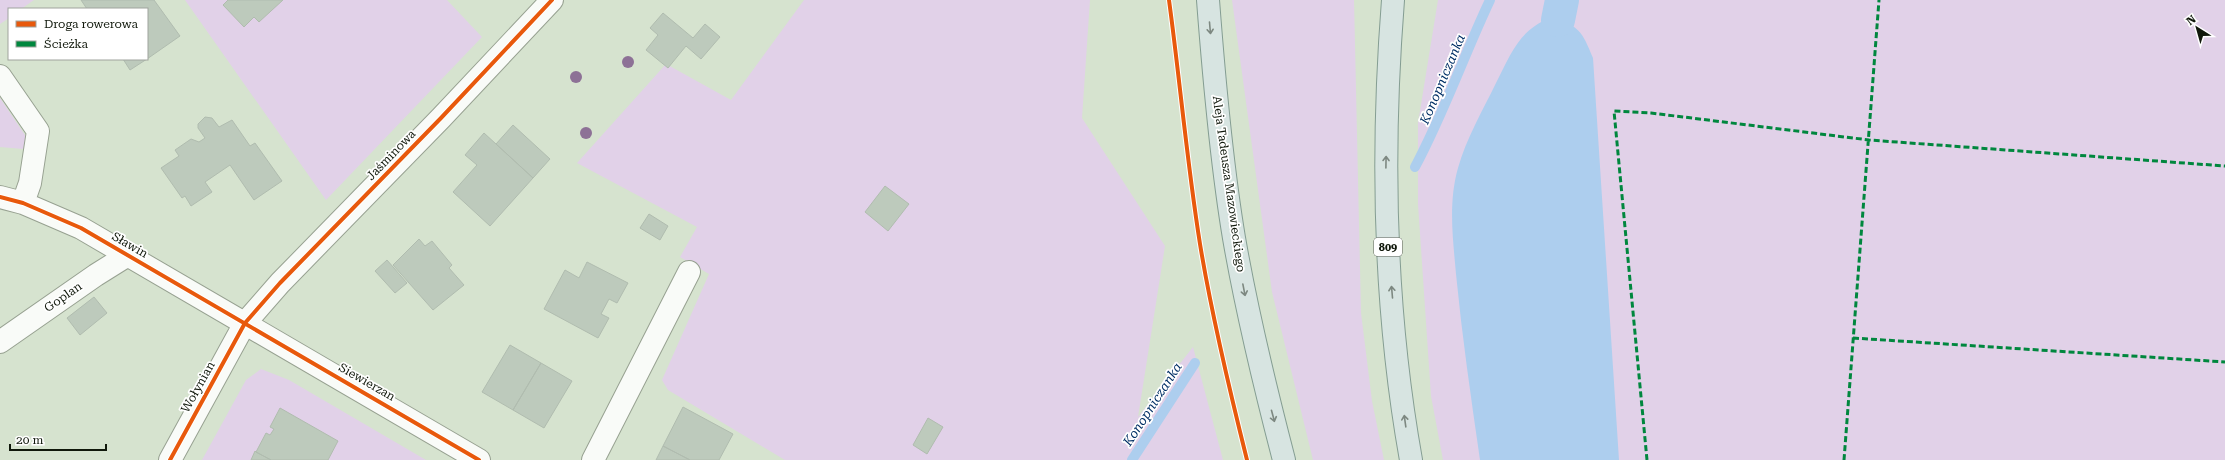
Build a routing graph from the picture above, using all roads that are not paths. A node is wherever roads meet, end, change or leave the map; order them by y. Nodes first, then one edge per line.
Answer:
1 (552, 0) edge
2 (1208, 0) edge
3 (1393, 0) edge
4 (0, 76) edge
5 (0, 197) edge
6 (23, 203) junction
7 (128, 255) junction
8 (689, 272) dead end
9 (245, 323) junction
10 (0, 342) edge
11 (170, 460) edge
12 (479, 460) edge
13 (593, 460) edge
14 (1284, 460) edge
15 (1411, 460) edge

1 - 9 street, Jaśminowa
2 -> 14 main road, Aleja Tadeusza Mazowieckiego
15 -> 3 main road, 809
4 - 6 street
5 - 6 street, Sławin
6 - 7 street, Sławin
7 - 9 street, Sławin
7 - 10 street, Goplan
8 - 13 street
9 - 11 street, Wołynian
9 - 12 street, Siewierzan

